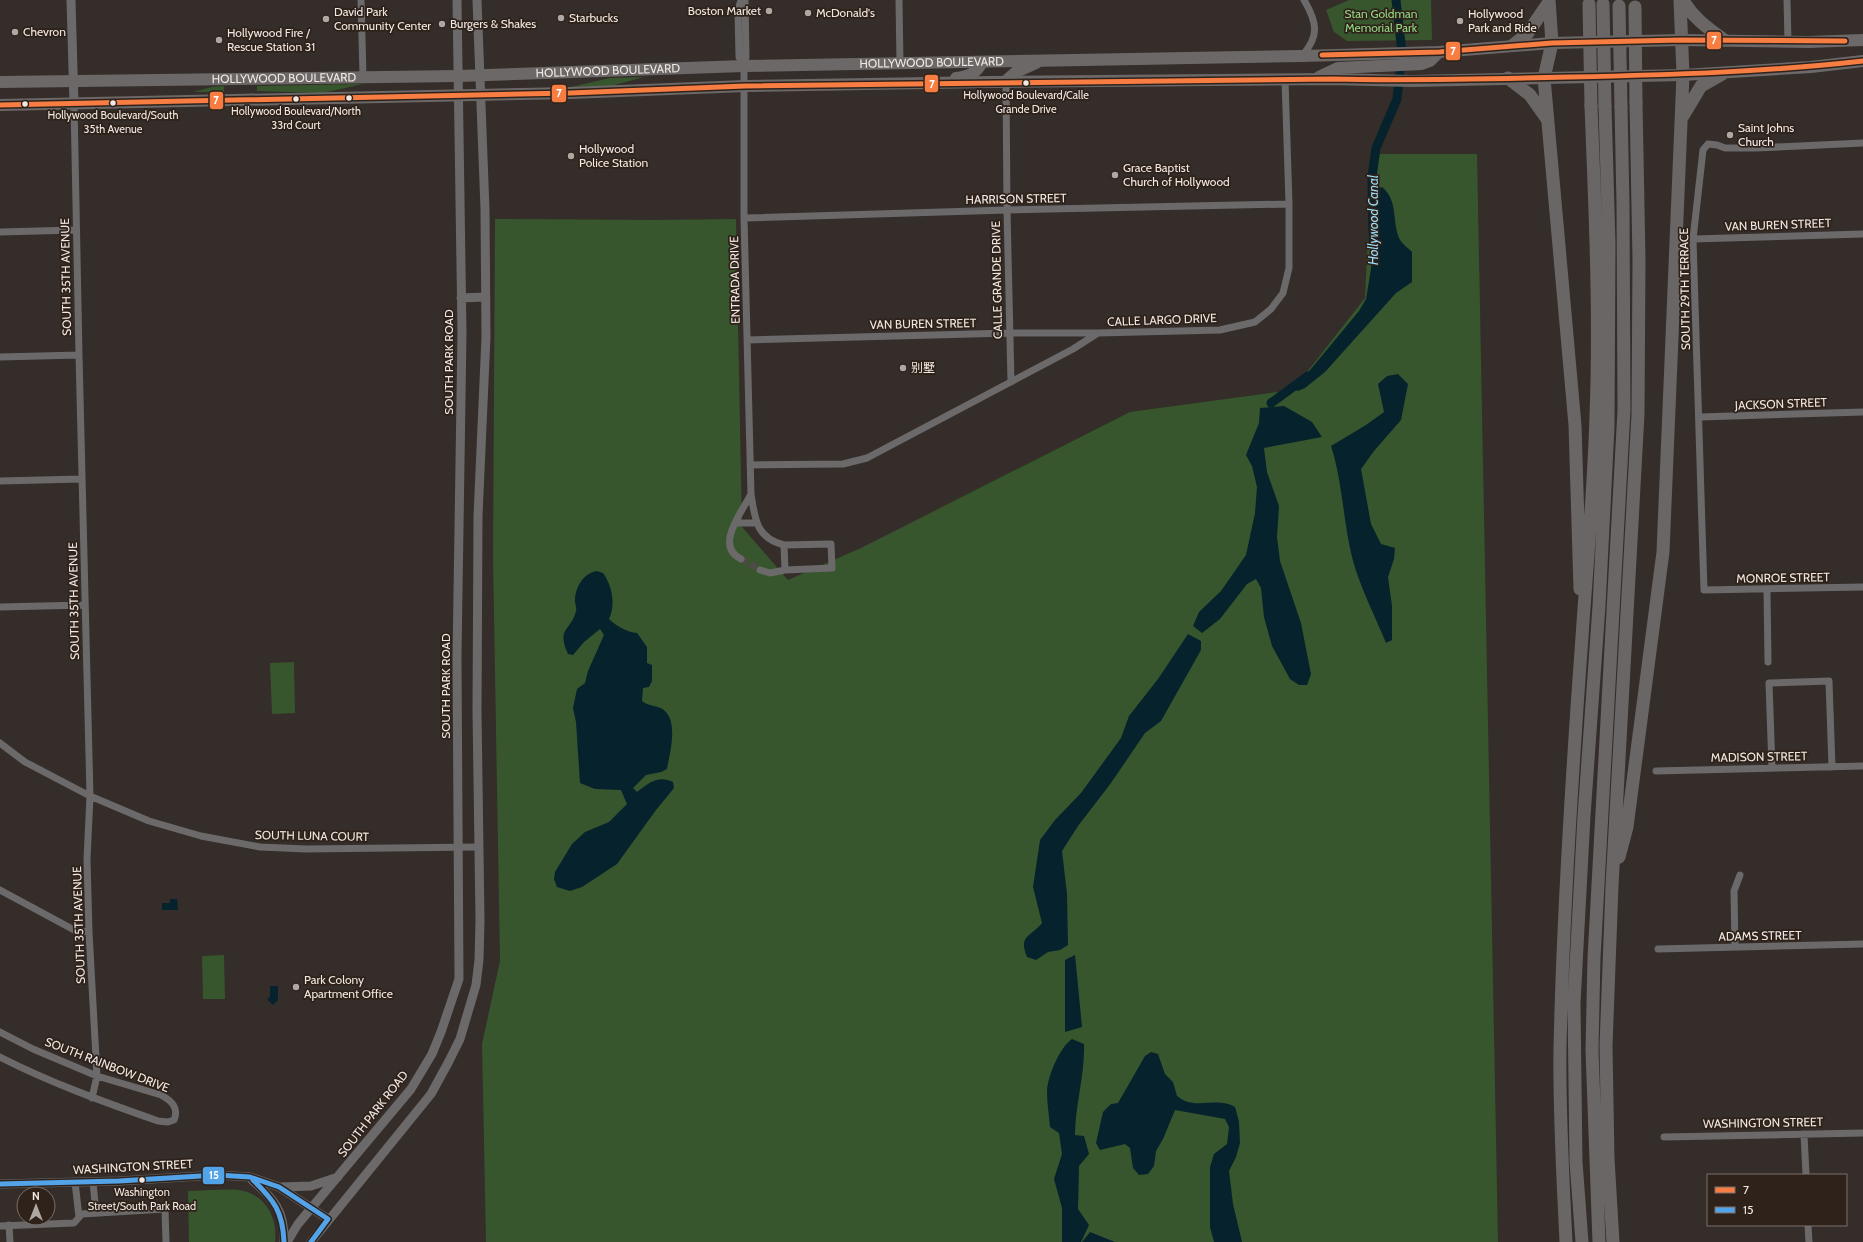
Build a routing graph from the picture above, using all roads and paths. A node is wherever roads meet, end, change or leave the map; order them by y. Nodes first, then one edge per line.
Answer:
1 (71, 0) edge
2 (361, 0) edge
3 (457, 0) edge
4 (477, 0) edge
5 (741, 0) edge
6 (745, 0) edge
7 (899, 0) edge
8 (1304, 0) edge
9 (1682, 0) edge
10 (1787, 0) edge
11 (1549, 1) edge
12 (1589, 2) edge
13 (1603, 2) edge
14 (1619, 3) edge
15 (1635, 3) edge
16 (1681, 40) junction
17 (1724, 40) junction
18 (1863, 40) edge
19 (1788, 42) junction
20 (1552, 43) junction
21 (1513, 45) junction
22 (1439, 52) junction
23 (1302, 56) junction
24 (1393, 59) junction
25 (1041, 61) junction
26 (1863, 61) edge
27 (982, 62) junction
28 (900, 63) junction
29 (744, 66) junction
30 (1722, 74) junction
31 (479, 75) junction
32 (1683, 75) junction
33 (363, 76) junction
34 (458, 76) junction
35 (1508, 78) junction
36 (1544, 78) junction
37 (1285, 79) junction
38 (1314, 79) junction
39 (74, 81) junction
40 (1006, 81) junction
41 (0, 82) edge
42 (930, 83) junction
43 (745, 86) junction
44 (480, 95) junction
45 (459, 96) junction
46 (74, 104) junction
47 (0, 105) edge
48 (1681, 121) junction
49 (1549, 122) junction
50 (1863, 143) edge
51 (1289, 204) junction
52 (1007, 210) junction
53 (744, 218) junction
54 (76, 230) junction
55 (0, 232) edge
56 (1863, 234) edge
57 (1693, 239) junction
58 (485, 297) junction
59 (461, 298) junction
60 (1010, 333) junction
61 (1098, 333) junction
62 (747, 340) junction
63 (79, 356) junction
64 (0, 357) edge
65 (1011, 382) junction
66 (1863, 412) edge
67 (1700, 417) junction
68 (750, 465) junction
69 (82, 479) junction
70 (0, 481) edge
71 (751, 494) junction
72 (736, 523) junction
73 (756, 523) junction
74 (784, 545) junction
75 (741, 560) tunnel mouth
76 (760, 570) tunnel mouth
77 (785, 570) junction
78 (1863, 587) edge
79 (1704, 590) joint
80 (1767, 590) junction
81 (85, 605) junction
82 (0, 607) edge
83 (1582, 632) junction
84 (1768, 662) dead end
85 (0, 743) edge
86 (1863, 766) edge
87 (1832, 767) junction
88 (1772, 768) junction
89 (1656, 771) dead end
90 (90, 796) junction
91 (459, 847) junction
92 (478, 847) junction
93 (1740, 875) dead end
94 (1612, 886) junction
95 (0, 890) edge
96 (89, 932) junction
97 (1863, 944) edge
98 (1735, 947) junction
99 (1658, 949) dead end
100 (0, 1032) edge
101 (0, 1057) edge
102 (97, 1076) junction
103 (92, 1098) junction
104 (1863, 1133) edge
105 (1804, 1134) junction
106 (1664, 1137) dead end
107 (1806, 1174) edge
108 (339, 1176) junction
109 (250, 1177) junction
110 (75, 1182) junction
111 (93, 1182) junction
112 (0, 1184) edge
113 (279, 1187) junction
114 (313, 1208) junction
115 (96, 1213) junction
116 (79, 1218) junction
117 (328, 1219) junction
118 (10, 1225) junction
119 (0, 1226) edge
120 (1808, 1226) edge
121 (10, 1242) edge
122 (166, 1242) edge
123 (284, 1242) edge
124 (287, 1242) edge
125 (311, 1242) edge
126 (1566, 1242) edge
127 (1582, 1242) edge
128 (1599, 1242) edge
129 (1613, 1242) edge
130 (1809, 1242) edge

1 - 39 street
2 - 33 street
3 - 34 street, SOUTH PARK ROAD
4 - 31 street
5 - 29 street
6 - 29 street
7 - 28 street
8 - 23 street
9 - 16 highway
9 - 17 highway
10 - 19 street
11 - 20 highway
11 - 21 highway
12 - 83 highway, bridge
13 - 127 highway, bridge
14 - 128 highway, bridge
15 - 94 highway, bridge
16 - 17 main road, HOLLYWOOD BOULEVARD
16 - 20 highway, HOLLYWOOD BOULEVARD
16 - 32 highway
17 - 19 main road, HOLLYWOOD BOULEVARD
18 - 19 main road, HOLLYWOOD BOULEVARD
20 - 21 highway, HOLLYWOOD BOULEVARD
20 - 36 highway
21 - 22 highway, HOLLYWOOD BOULEVARD
22 - 24 highway, HOLLYWOOD BOULEVARD
22 - 24 highway
23 - 24 highway, HOLLYWOOD BOULEVARD
23 - 25 highway, HOLLYWOOD BOULEVARD
24 - 38 highway
25 - 27 highway, HOLLYWOOD BOULEVARD
25 - 40 highway
26 - 30 main road, HOLLYWOOD BOULEVARD
27 - 28 highway, HOLLYWOOD BOULEVARD
27 - 42 highway
28 - 29 highway, HOLLYWOOD BOULEVARD
29 - 31 highway, HOLLYWOOD BOULEVARD
29 - 43 street, ENTRADA DRIVE
30 - 32 main road, HOLLYWOOD BOULEVARD
30 - 48 highway
31 - 34 highway, HOLLYWOOD BOULEVARD
31 - 44 street
32 - 36 highway, HOLLYWOOD BOULEVARD
32 - 48 highway
33 - 34 highway, HOLLYWOOD BOULEVARD
33 - 39 highway, HOLLYWOOD BOULEVARD
34 - 45 street, SOUTH PARK ROAD
35 - 36 highway, HOLLYWOOD BOULEVARD
35 - 38 highway, HOLLYWOOD BOULEVARD
35 - 49 highway
36 - 49 highway
37 - 38 highway, HOLLYWOOD BOULEVARD
37 - 40 highway, HOLLYWOOD BOULEVARD
37 - 51 street, CALLE LARGO DRIVE
39 - 41 highway, HOLLYWOOD BOULEVARD
39 - 46 street
40 - 42 highway, HOLLYWOOD BOULEVARD
40 - 52 street, CALLE GRANDE DRIVE
42 - 43 highway, HOLLYWOOD BOULEVARD
43 - 44 highway, HOLLYWOOD BOULEVARD
43 - 53 street, ENTRADA DRIVE
44 - 45 highway, HOLLYWOOD BOULEVARD
44 - 58 street
45 - 46 highway, HOLLYWOOD BOULEVARD
45 - 59 street, SOUTH PARK ROAD
46 - 47 highway, HOLLYWOOD BOULEVARD
46 - 54 street, SOUTH 35TH AVENUE
48 - 94 highway
49 - 83 highway
50 - 57 street, SOUTH 29TH TERRACE
51 - 52 street, HARRISON STREET
51 - 61 street, CALLE LARGO DRIVE
52 - 53 street, HARRISON STREET
52 - 60 street, CALLE GRANDE DRIVE
53 - 62 street, ENTRADA DRIVE
54 - 55 street
54 - 63 street, SOUTH 35TH AVENUE
56 - 57 street, VAN BUREN STREET
57 - 67 street, SOUTH 29TH TERRACE
58 - 59 street
58 - 92 street
59 - 91 street, SOUTH PARK ROAD
60 - 61 street, VAN BUREN STREET
60 - 62 street, VAN BUREN STREET
60 - 65 street, CALLE GRANDE DRIVE
61 - 65 street, CALLE LARGO DRIVE
62 - 68 street, ENTRADA DRIVE
63 - 64 street
63 - 69 street, SOUTH 35TH AVENUE
65 - 68 street, CALLE LARGO DRIVE
66 - 67 street, JACKSON STREET
67 - 79 street, SOUTH 29TH TERRACE
68 - 71 street, ENTRADA DRIVE
69 - 70 street
69 - 81 street, SOUTH 35TH AVENUE
71 - 72 street
71 - 73 street, ENTRADA DRIVE
72 - 73 street
72 - 75 street
73 - 74 street
74 - 77 street
74 - 77 street
76 - 77 street
78 - 80 street, MONROE STREET
79 - 80 street, MONROE STREET
80 - 84 street
81 - 82 street
81 - 90 street, SOUTH 35TH AVENUE
83 - 126 highway
85 - 90 street, SOUTH LUNA COURT
86 - 87 street, MADISON STREET
87 - 88 street, MADISON STREET
87 - 88 street
88 - 89 street, MADISON STREET
90 - 91 street, SOUTH LUNA COURT
90 - 96 street, SOUTH 35TH AVENUE
91 - 92 street, SOUTH LUNA COURT
91 - 108 street, SOUTH PARK ROAD
92 - 117 street
93 - 98 street
94 - 129 highway
95 - 96 street
96 - 102 street, SOUTH 35TH AVENUE
97 - 98 street, ADAMS STREET
98 - 99 street, ADAMS STREET
100 - 102 street, SOUTH RAINBOW DRIVE
101 - 103 street, SOUTH RAINBOW DRIVE
102 - 103 street, SOUTH 35TH AVENUE
102 - 103 street, SOUTH RAINBOW DRIVE
104 - 105 street, WASHINGTON STREET
105 - 106 street, WASHINGTON STREET
105 - 107 street
108 - 113 street
108 - 114 street, SOUTH PARK ROAD
109 - 111 street, WASHINGTON STREET
109 - 113 street, WASHINGTON STREET
109 - 123 street
110 - 111 street, WASHINGTON STREET
110 - 112 street, WASHINGTON STREET
110 - 116 street
111 - 115 street
113 - 114 street, WASHINGTON STREET
114 - 117 street, WASHINGTON STREET
114 - 124 street, SOUTH PARK ROAD
115 - 116 street
115 - 122 street
116 - 118 street
117 - 125 street
118 - 119 street
118 - 121 street
120 - 130 street

